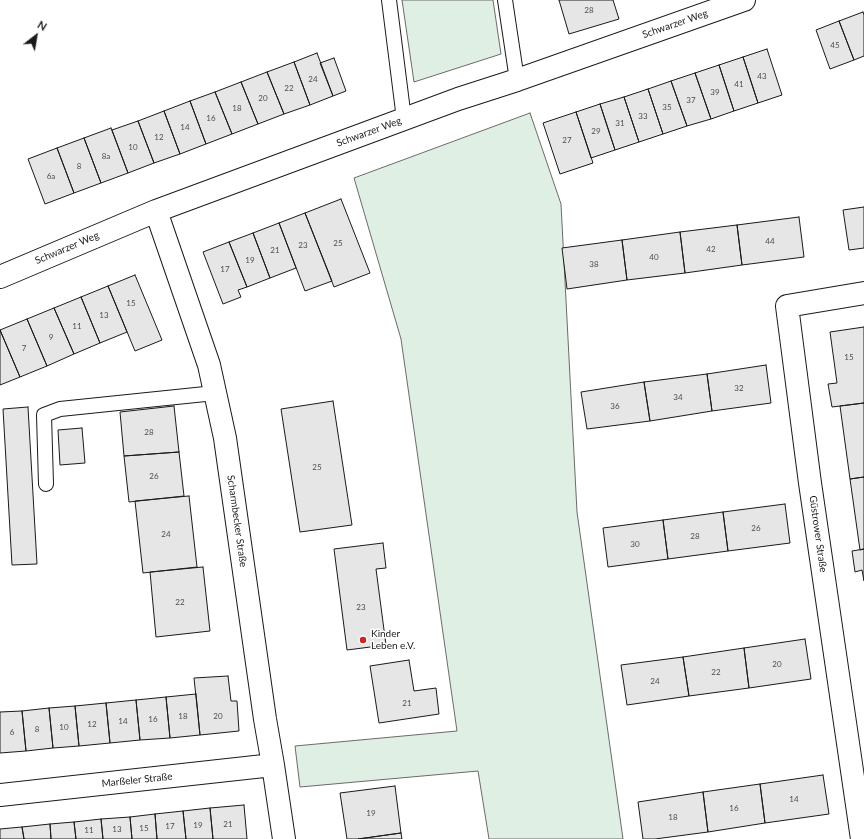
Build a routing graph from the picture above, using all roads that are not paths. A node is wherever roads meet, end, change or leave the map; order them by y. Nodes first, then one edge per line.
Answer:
1 (389, 0) edge
2 (505, 0) edge
3 (744, 0) edge
4 (517, 80) junction
5 (404, 119) junction
6 (156, 211) junction
7 (0, 277) edge
8 (864, 293) edge
9 (216, 394) junction
10 (46, 484) dead end
11 (273, 766) junction
12 (0, 795) edge
13 (284, 839) edge
14 (862, 839) edge

1 - 5 lane
2 - 4 lane
3 - 4 street, Schwarzer Weg
4 - 5 street, Schwarzer Weg
5 - 6 street, Schwarzer Weg
6 - 7 street, Schwarzer Weg
6 - 9 street, Scharmbecker Straße
8 - 14 street, Güstrower Straße
9 - 10 lane
9 - 11 street, Scharmbecker Straße
11 - 12 street, Marßeler Straße
11 - 13 street, Scharmbecker Straße

